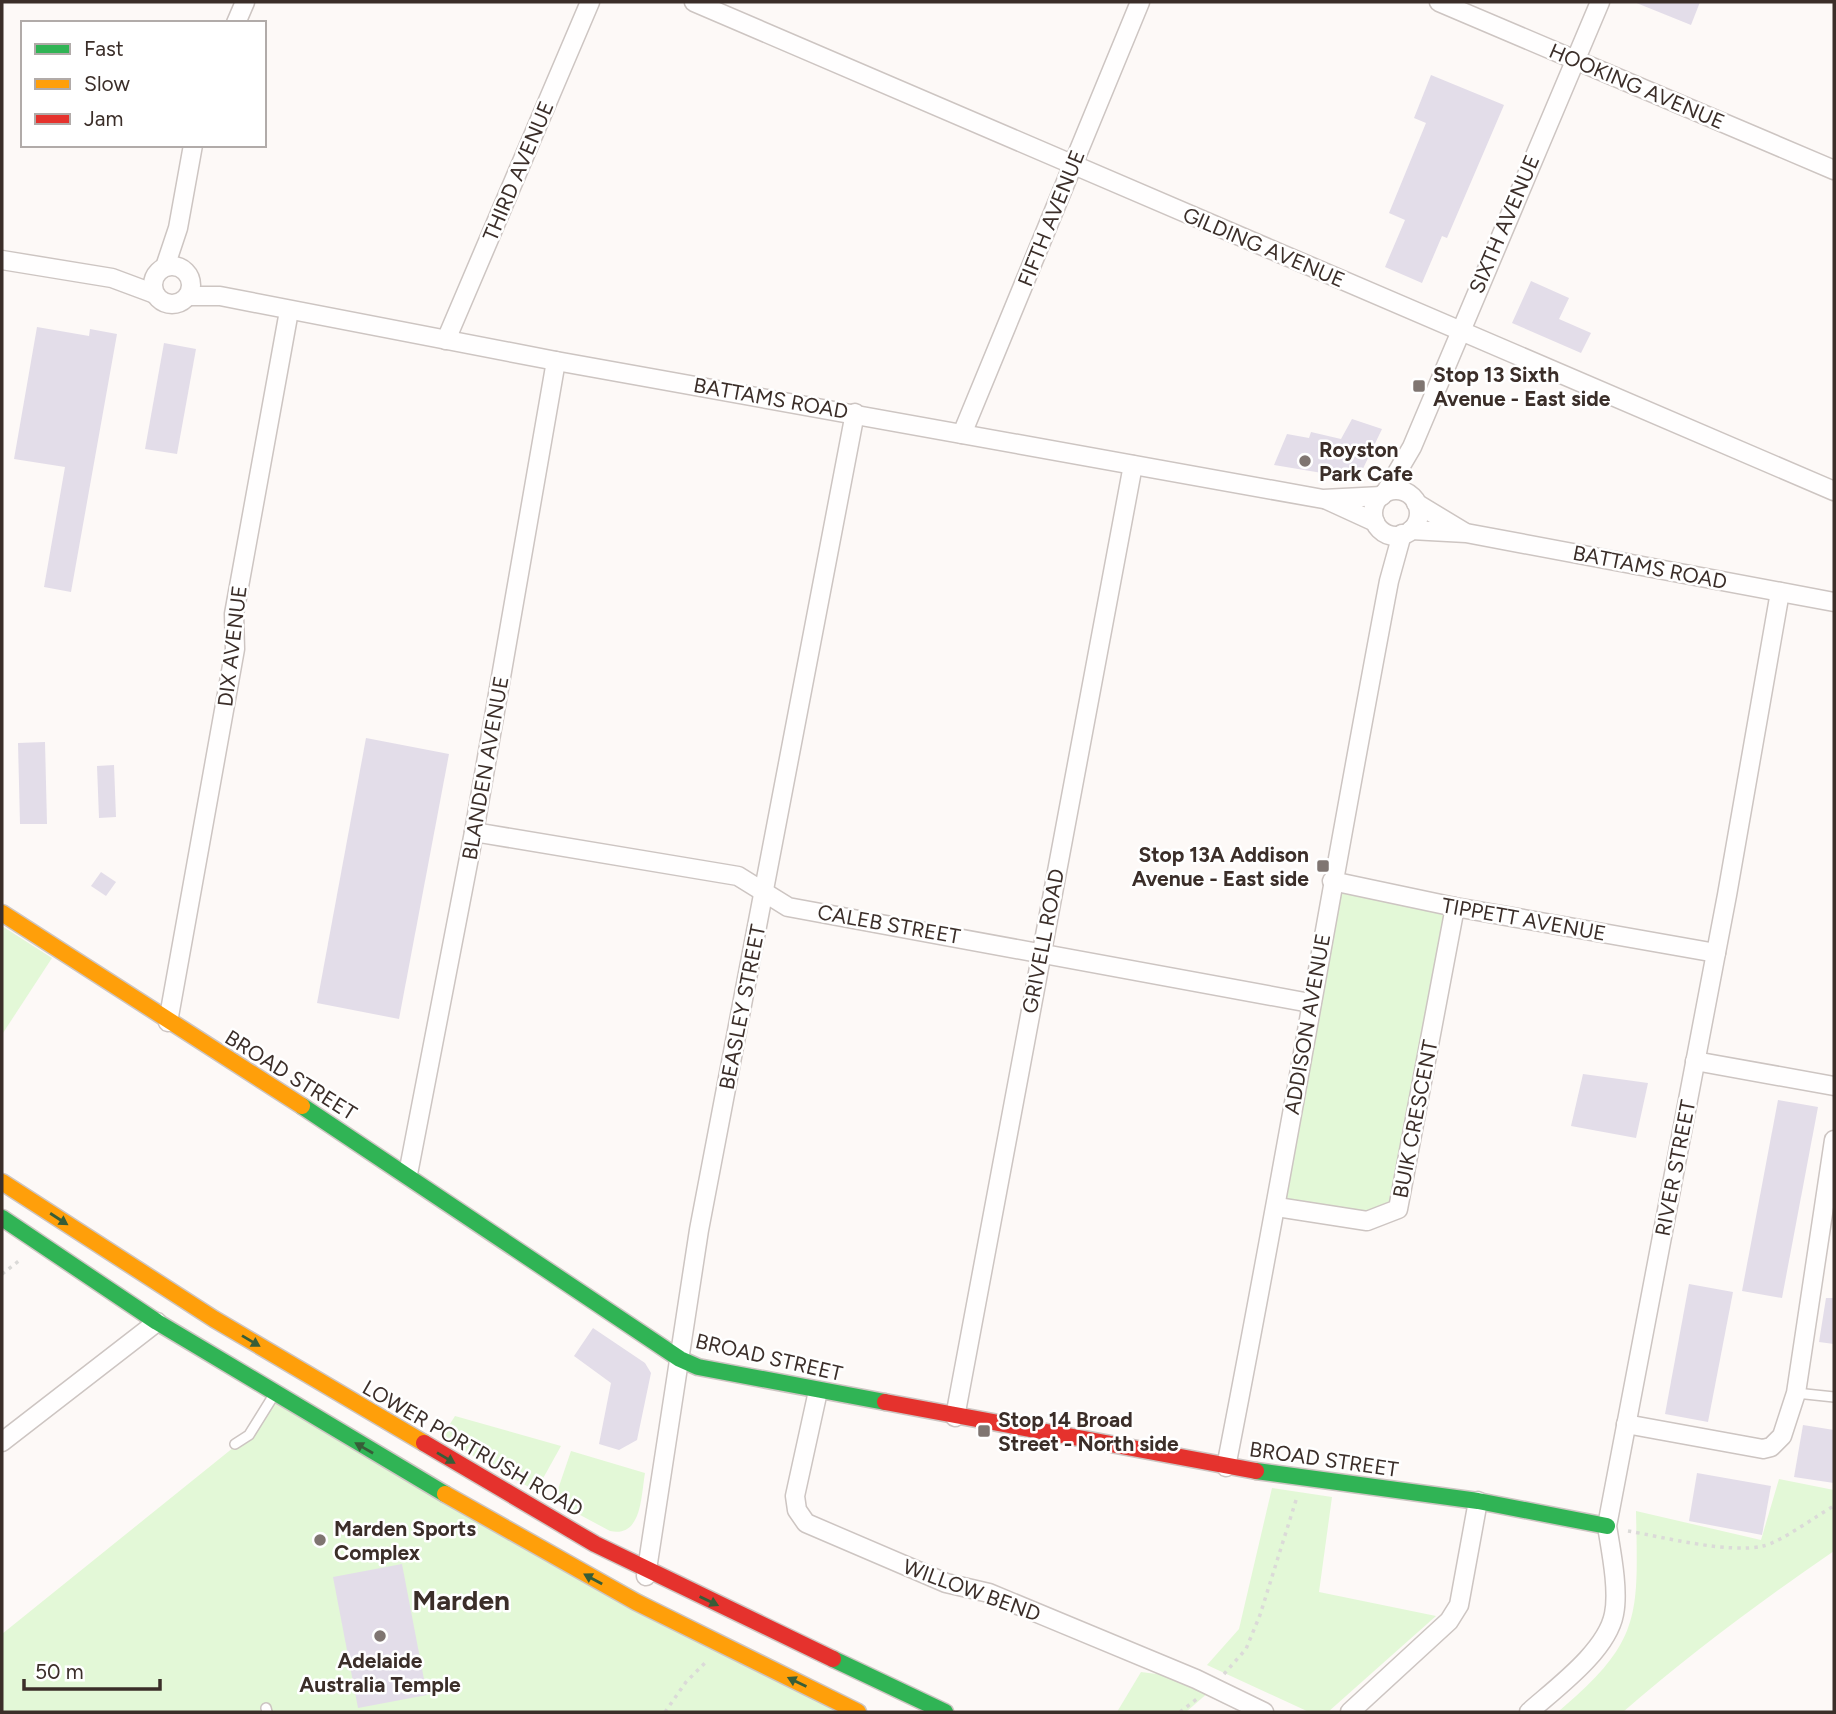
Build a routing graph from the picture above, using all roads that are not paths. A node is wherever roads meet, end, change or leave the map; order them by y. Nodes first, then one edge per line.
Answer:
1 (245, 2) edge
2 (590, 2) edge
3 (694, 2) edge
4 (1140, 2) edge
5 (1439, 2) edge
6 (1600, 2) edge
7 (237, 21) edge
8 (1576, 59) junction
9 (193, 147) edge
10 (1073, 164) junction
11 (1834, 170) edge
12 (178, 228) junction
13 (2, 260) edge
14 (162, 269) junction
15 (113, 278) junction
16 (187, 282) junction
17 (155, 294) junction
18 (289, 312) junction
19 (1458, 331) junction
20 (446, 340) junction
21 (556, 361) junction
22 (855, 412) junction
23 (962, 434) junction
24 (1412, 447) junction
25 (1133, 465) junction
26 (1834, 491) edge
27 (1383, 494) junction
28 (1324, 499) junction
29 (1413, 499) junction
30 (1394, 530) junction
31 (1466, 533) junction
32 (1780, 592) junction
33 (1834, 602) edge
34 (474, 832) junction
35 (1332, 881) junction
36 (764, 892) junction
37 (1455, 906) junction
38 (2, 913) edge
39 (1041, 951) junction
40 (1716, 953) junction
41 (1310, 1003) junction
42 (168, 1023) junction
43 (1695, 1061) junction
44 (1834, 1087) edge
45 (1834, 1140) edge
46 (1832, 1166) edge
47 (408, 1174) junction
48 (2, 1182) edge
49 (1277, 1207) junction
50 (2, 1218) edge
51 (138, 1272) junction
52 (214, 1319) junction
53 (157, 1322) junction
54 (680, 1359) junction
55 (817, 1391) junction
56 (1796, 1393) junction
57 (275, 1394) junction
58 (1834, 1397) edge
59 (955, 1417) junction
60 (1626, 1424) junction
61 (2, 1442) edge
62 (235, 1444) dead end
63 (1226, 1467) junction
64 (1478, 1501) junction
65 (531, 1508) junction
66 (1606, 1526) junction
67 (595, 1544) junction
68 (551, 1555) junction
69 (648, 1572) junction
70 (636, 1602) junction
71 (858, 1712) edge
72 (945, 1712) edge
73 (1264, 1712) edge
74 (1350, 1712) edge
75 (1529, 1712) edge

1 - 7 street
2 - 20 street, THIRD AVENUE
3 - 10 street, GILDING AVENUE
4 - 10 street, FIFTH AVENUE
5 - 8 street, HOOKING AVENUE
6 - 8 street, SIXTH AVENUE
8 - 11 street, HOOKING AVENUE
8 - 19 street, SIXTH AVENUE
9 - 12 street
10 - 19 street, GILDING AVENUE
10 - 23 street, FIFTH AVENUE
12 - 14 street
12 - 16 street
13 - 15 street
14 - 15 street
14 - 16 street
14 - 17 street
15 - 17 street
16 - 17 street
16 - 18 street, BATTAMS ROAD
18 - 20 street, BATTAMS ROAD
18 - 42 street, DIX AVENUE
19 - 24 street, SIXTH AVENUE
19 - 26 street, GILDING AVENUE
20 - 21 street, BATTAMS ROAD
21 - 22 street, BATTAMS ROAD
21 - 34 street, BLANDEN AVENUE
22 - 23 street, BATTAMS ROAD
22 - 36 street, BEASLEY STREET
23 - 25 street, BATTAMS ROAD
24 - 27 street, SIXTH AVENUE
24 - 29 street, SIXTH AVENUE
25 - 28 street, BATTAMS ROAD
25 - 39 street, GRIVELL ROAD
27 - 28 street, BATTAMS ROAD
27 - 29 street
27 - 30 street
28 - 30 street, BATTAMS ROAD
29 - 30 street
29 - 31 street, BATTAMS ROAD
30 - 31 street, BATTAMS ROAD
30 - 35 street, ADDISON AVENUE
31 - 32 street, BATTAMS ROAD
32 - 33 street, BATTAMS ROAD
32 - 40 street, RIVER STREET
34 - 36 street, CALEB STREET
34 - 47 street, BLANDEN AVENUE
35 - 37 street, TIPPETT AVENUE
35 - 41 street, ADDISON AVENUE
36 - 39 street, CALEB STREET
36 - 54 street, BEASLEY STREET
37 - 40 street, TIPPETT AVENUE
37 - 49 street, BUIK CRESCENT
38 - 42 main road, BROAD STREET
39 - 41 street, CALEB STREET
39 - 59 street, GRIVELL ROAD
40 - 43 street, RIVER STREET
41 - 49 street, ADDISON AVENUE
42 - 47 main road, BROAD STREET
43 - 44 street
43 - 60 street, RIVER STREET
45 - 46 street
46 - 56 street
47 - 54 main road, BROAD STREET
48 -> 51 main road, LOWER PORTRUSH ROAD
49 - 63 street, ADDISON AVENUE
50 - 53 main road
51 - 52 main road, LOWER PORTRUSH ROAD
51 - 53 main road
52 - 53 main road
52 -> 65 main road, LOWER PORTRUSH ROAD
53 - 57 main road
53 - 61 street
54 - 55 main road, BROAD STREET
54 - 69 street, BEASLEY STREET
55 - 59 main road, BROAD STREET
55 - 73 street, WILLOW BEND
56 - 58 lane
56 - 60 street
57 - 62 lane
68 -> 57 main road
59 - 63 main road, BROAD STREET
60 - 66 street, RIVER STREET
63 - 64 main road, BROAD STREET
64 - 66 main road, BROAD STREET
64 - 74 street
65 - 67 main road, LOWER PORTRUSH ROAD
65 - 68 main road
66 - 75 street, RIVER STREET
67 - 68 main road
67 - 69 main road, LOWER PORTRUSH ROAD
70 -> 68 main road
69 - 70 street, BEASLEY STREET
69 -> 72 main road, LOWER PORTRUSH ROAD
71 -> 70 main road

